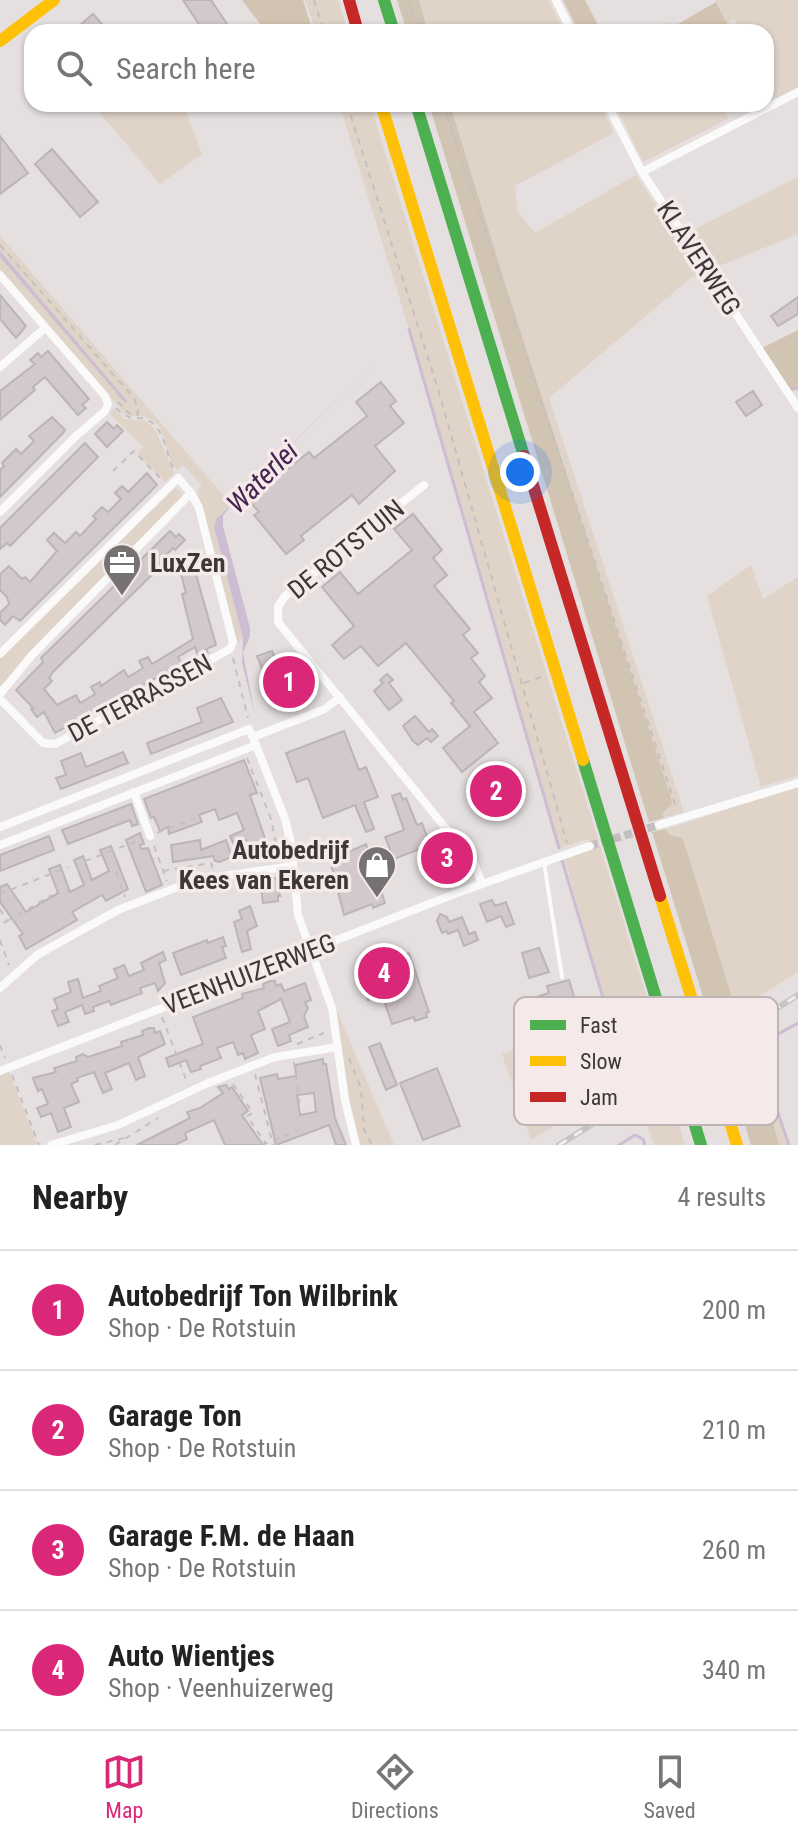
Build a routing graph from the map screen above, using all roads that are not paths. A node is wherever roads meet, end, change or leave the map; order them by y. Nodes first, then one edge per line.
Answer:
1 (54, 0) edge
2 (349, 0) edge
3 (384, 0) edge
4 (556, 0) edge
5 (356, 24) edge
6 (392, 24) edge
7 (568, 24) edge
8 (0, 41) edge
9 (798, 92) edge
10 (774, 104) edge
11 (383, 112) edge
12 (418, 112) edge
13 (611, 112) edge
14 (759, 112) edge
15 (642, 172) junction
16 (0, 275) edge
17 (45, 328) junction
18 (0, 367) edge
19 (798, 408) edge
20 (424, 485) dead end
21 (191, 493) junction
22 (0, 512) edge
23 (0, 654) edge
24 (0, 696) edge
25 (340, 697) junction
26 (253, 737) junction
27 (798, 783) edge
28 (134, 792) junction
29 (659, 825) tunnel mouth
30 (0, 827) edge
31 (150, 836) road end
32 (0, 845) edge
33 (590, 846) tunnel mouth
34 (544, 861) junction
35 (293, 866) junction
36 (482, 884) junction
37 (309, 950) junction
38 (562, 977) dead end
39 (0, 988) edge
40 (656, 997) edge
41 (692, 997) edge
42 (338, 1047) junction
43 (4, 1069) edge
44 (695, 1125) edge
45 (731, 1125) edge
46 (51, 1145) edge
47 (356, 1145) edge
48 (701, 1145) edge
49 (737, 1145) edge

1 - 8 main road
2 - 5 main road
3 - 6 main road
4 - 7 street
9 - 10 street
11 - 40 main road
12 - 41 main road
13 - 15 street, KLAVERWEG
14 - 15 street
15 - 19 street, KLAVERWEG
16 - 17 street
17 - 18 street
17 - 22 street
20 - 25 street, DE ROTSTUIN
21 - 23 street, DE TERRASSEN
21 - 24 street, DE TERRASSEN
21 - 24 street, DE TERRASSEN
25 - 26 street
25 - 36 street, DE ROTSTUIN
26 - 28 street
26 - 30 street
26 - 35 street
27 - 29 street
28 - 31 street
28 - 32 street
33 - 34 street, VEENHUIZERWEG
34 - 36 street, VEENHUIZERWEG
34 - 38 lane
35 - 37 street
35 - 39 street
36 - 37 street, VEENHUIZERWEG
37 - 42 street
37 - 43 street, VEENHUIZERWEG
42 - 46 street
42 - 47 street
44 - 48 main road
45 - 49 main road

